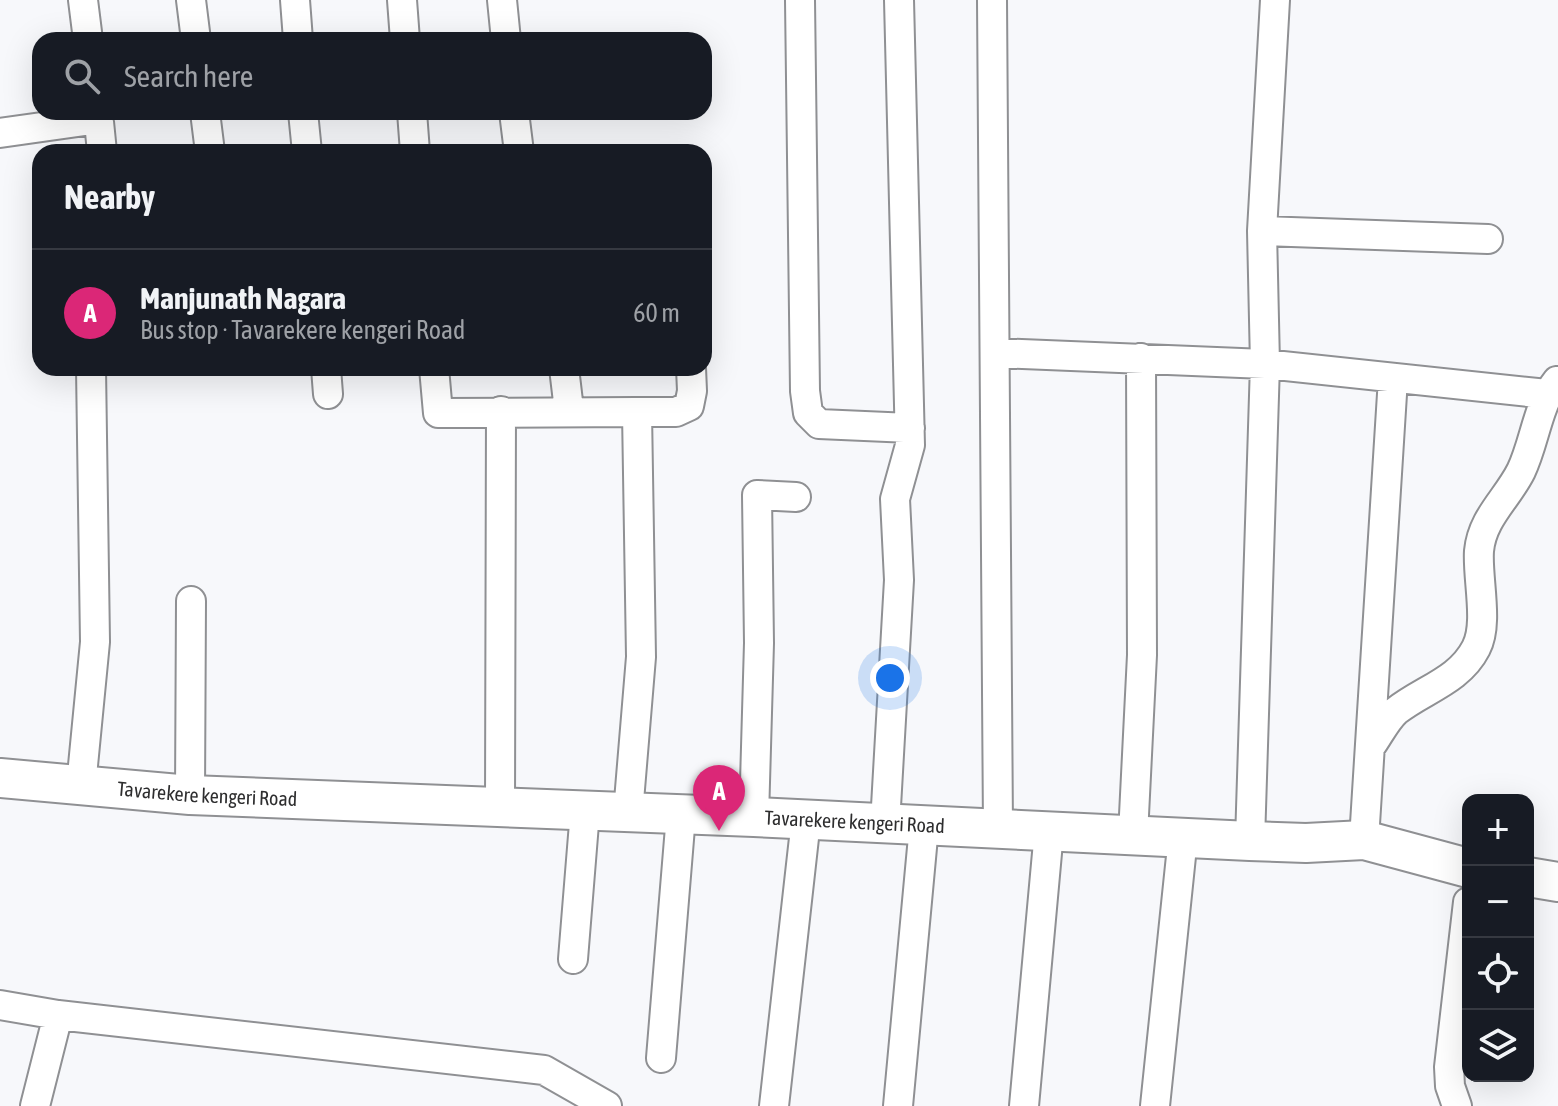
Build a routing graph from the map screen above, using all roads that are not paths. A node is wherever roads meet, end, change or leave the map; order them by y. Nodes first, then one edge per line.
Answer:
1 (83, 0) edge
2 (191, 0) edge
3 (295, 0) edge
4 (402, 0) edge
5 (502, 0) edge
6 (800, 0) edge
7 (899, 0) edge
8 (992, 0) edge
9 (1275, 0) edge
10 (87, 32) edge
11 (195, 32) edge
12 (297, 32) edge
13 (404, 32) edge
14 (505, 32) edge
15 (75, 120) edge
16 (98, 120) edge
17 (206, 120) edge
18 (304, 120) edge
19 (413, 120) edge
20 (515, 120) edge
21 (0, 133) edge
22 (101, 144) edge
23 (209, 144) edge
24 (306, 144) edge
25 (414, 144) edge
26 (518, 144) edge
27 (1262, 231) junction
28 (1488, 239) dead end
29 (995, 353) junction
30 (1141, 358) junction
31 (1265, 364) junction
32 (91, 376) edge
33 (435, 376) edge
34 (565, 376) edge
35 (691, 376) edge
36 (1393, 378) junction
37 (1552, 387) edge
38 (569, 410) junction
39 (501, 411) junction
40 (637, 412) junction
41 (910, 428) junction
42 (796, 497) dead end
43 (191, 601) dead end
44 (1370, 746) junction
45 (0, 778) edge
46 (81, 786) junction
47 (190, 795) junction
48 (500, 807) junction
49 (585, 811) junction
50 (628, 813) junction
51 (681, 815) junction
52 (754, 817) junction
53 (806, 820) junction
54 (885, 824) junction
55 (924, 826) junction
56 (998, 829) junction
57 (1049, 831) junction
58 (1133, 835) junction
59 (1183, 837) junction
60 (1364, 840) junction
61 (1250, 841) junction
62 (1462, 866) edge
63 (1534, 878) edge
64 (1558, 882) edge
65 (1464, 938) edge
66 (573, 959) dead end
67 (0, 1005) edge
68 (58, 1015) junction
69 (661, 1058) dead end
70 (35, 1106) edge
71 (607, 1106) edge
72 (774, 1106) edge
73 (898, 1106) edge
74 (1024, 1106) edge
75 (1155, 1106) edge
76 (1457, 1106) edge

1 - 10 street
2 - 11 street
3 - 12 street
4 - 13 street
5 - 14 street
6 - 41 street
7 - 41 street
8 - 29 street
9 - 27 street
15 - 21 street
16 - 22 street
17 - 23 street
18 - 24 street
19 - 25 street
20 - 26 street
27 - 28 street
27 - 31 street
29 - 30 street
29 - 56 street
30 - 31 street
30 - 58 street
31 - 36 street
31 - 61 street
32 - 46 street
33 - 39 street
34 - 38 street
35 - 40 street
36 - 37 street
36 - 44 street
37 - 44 street
38 - 39 street
38 - 40 street
39 - 48 street
40 - 50 street
41 - 54 street
42 - 52 street
43 - 47 street
44 - 60 street
45 - 46 main road, Tavarekere kengeri Road
46 - 47 main road, Tavarekere kengeri Road
47 - 48 main road, Tavarekere kengeri Road
48 - 49 main road, Tavarekere kengeri Road
49 - 50 main road, Tavarekere kengeri Road
49 - 66 street
50 - 51 main road, Tavarekere kengeri Road
51 - 52 main road, Tavarekere kengeri Road
51 - 69 street
52 - 53 main road, Tavarekere kengeri Road
53 - 54 main road, Tavarekere kengeri Road
53 - 72 street
54 - 55 main road, Tavarekere kengeri Road
55 - 56 main road, Tavarekere kengeri Road
55 - 73 street
56 - 57 main road, Tavarekere kengeri Road
57 - 58 main road, Tavarekere kengeri Road
57 - 74 street
58 - 59 main road, Tavarekere kengeri Road
59 - 61 main road, Tavarekere kengeri Road
59 - 75 street
60 - 61 main road, Tavarekere kengeri Road
60 - 62 main road, Tavarekere kengeri Road
63 - 64 main road
65 - 76 street
67 - 68 street
68 - 70 street
68 - 71 street

